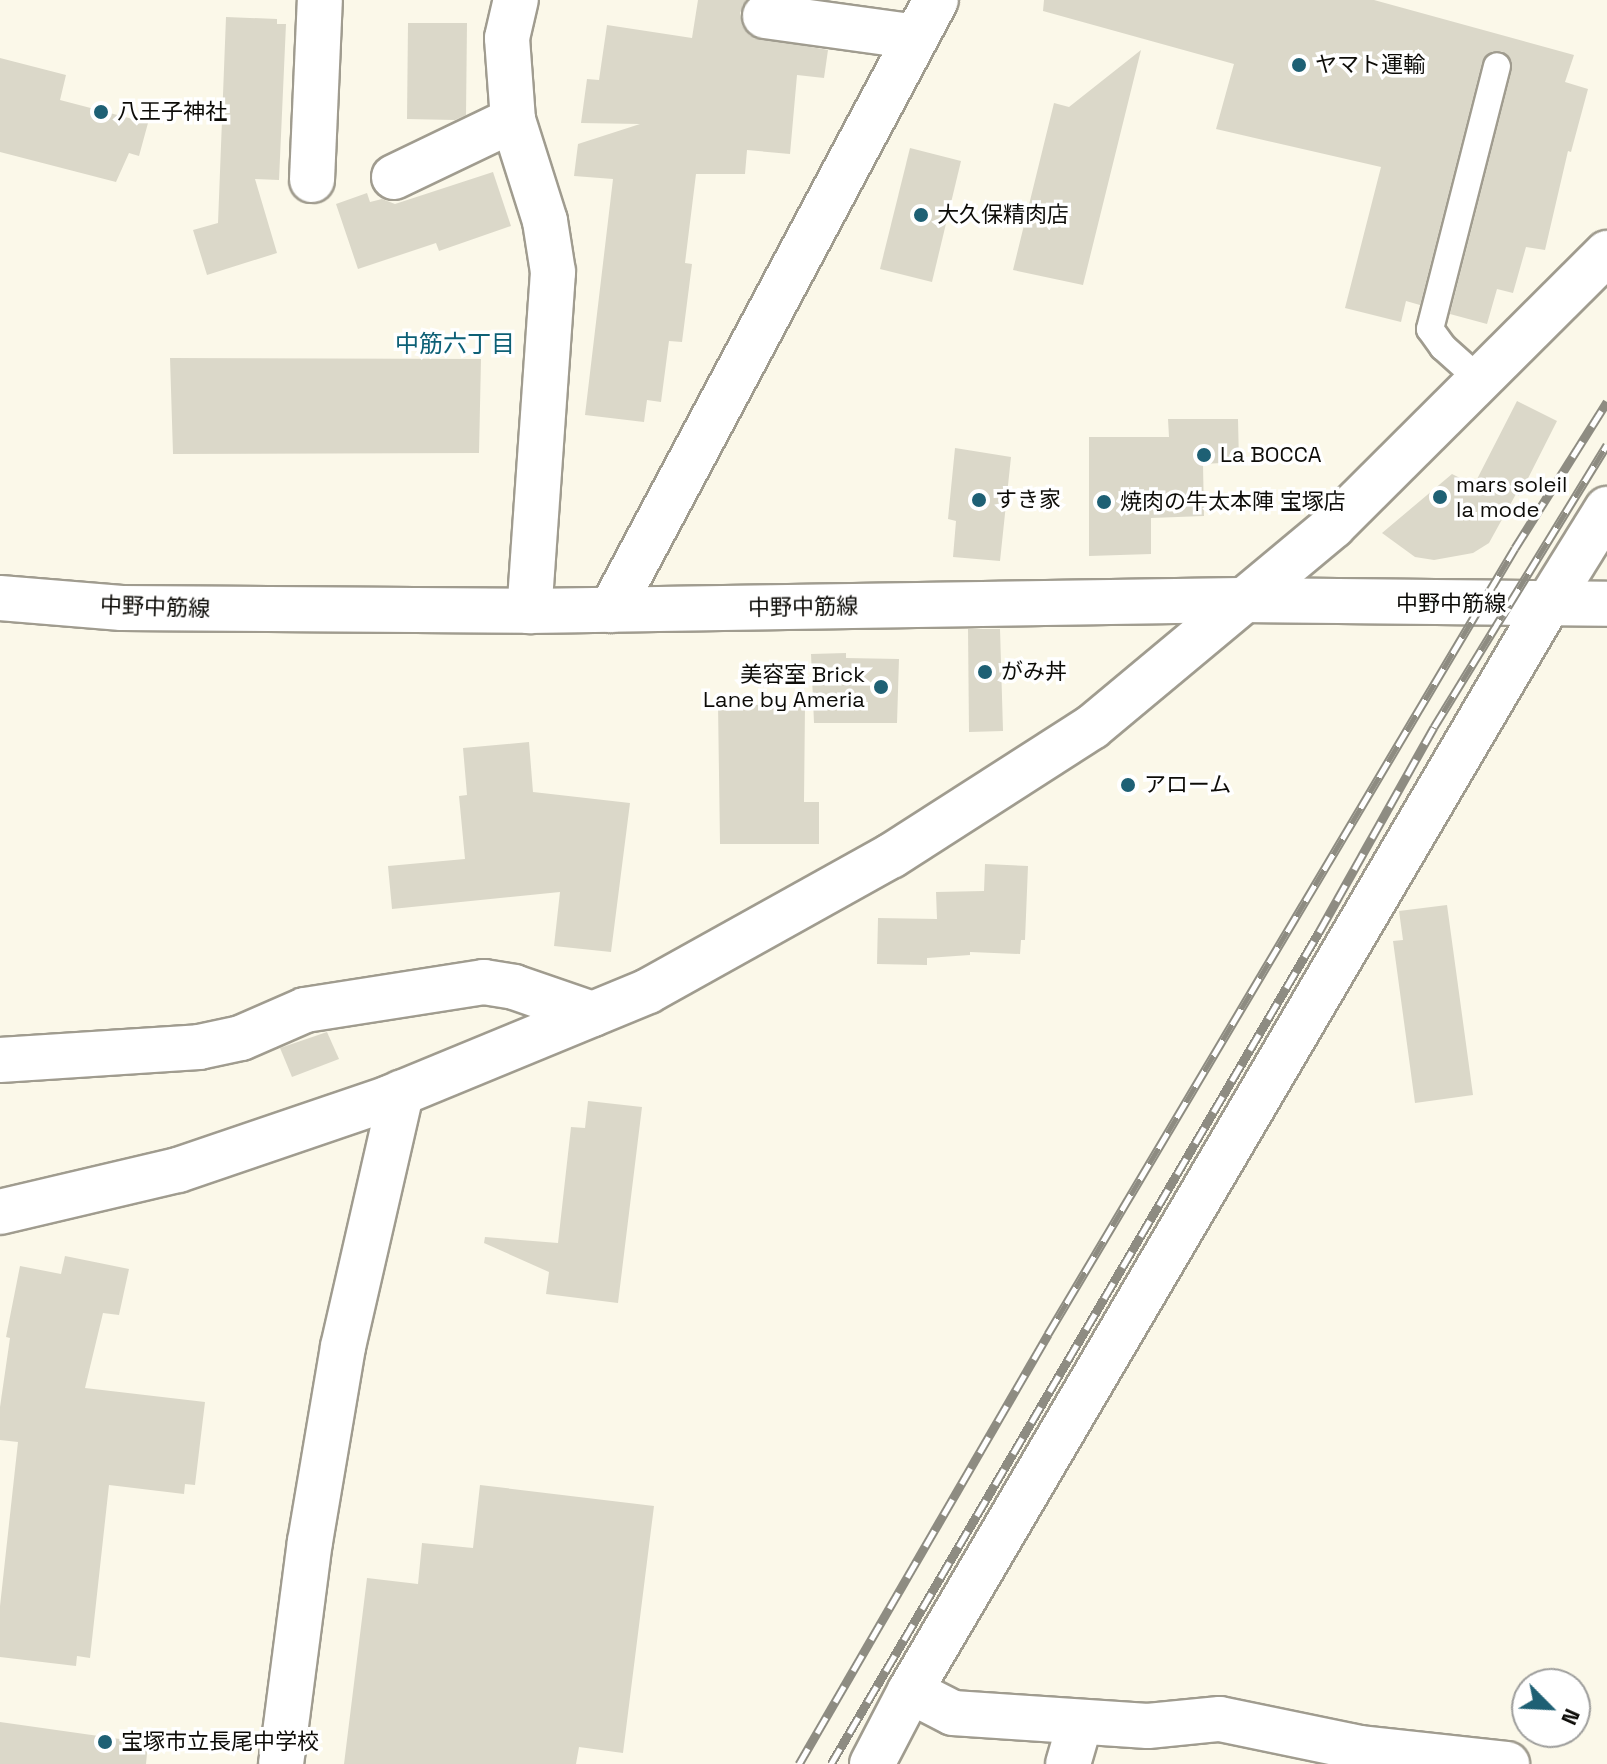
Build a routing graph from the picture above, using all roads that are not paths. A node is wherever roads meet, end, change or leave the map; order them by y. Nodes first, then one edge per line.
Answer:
1 (320, 0) edge
2 (502, 0) edge
3 (516, 0) edge
4 (765, 16) dead end
5 (926, 18) edge
6 (1497, 66) dead end
7 (513, 120) junction
8 (394, 177) dead end
9 (312, 180) dead end
10 (1607, 253) edge
11 (1481, 381) junction
12 (1607, 509) edge
13 (0, 598) edge
14 (1241, 600) junction
15 (1548, 604) junction
16 (1607, 604) edge
17 (611, 610) junction
18 (529, 611) junction
19 (592, 1014) junction
20 (0, 1060) edge
21 (401, 1093) junction
22 (0, 1212) edge
23 (910, 1691) junction
24 (1074, 1744) edge
25 (281, 1764) edge
26 (872, 1764) edge
27 (1507, 1764) edge

1 - 9 street
2 - 3 street
3 - 7 street
4 - 5 street
5 - 17 street
6 - 11 lane
7 - 8 street
7 - 18 street
10 - 11 street
11 - 14 street
12 - 15 street
13 - 18 street, 中野中筋線
14 - 15 street, 中野中筋線
14 - 17 street, 中野中筋線
14 - 19 street
15 - 16 street, 中野中筋線
15 - 23 street
17 - 18 street, 中野中筋線
19 - 20 street
19 - 21 street
21 - 22 street
21 - 25 street
23 - 24 street
23 - 26 street
24 - 27 street

